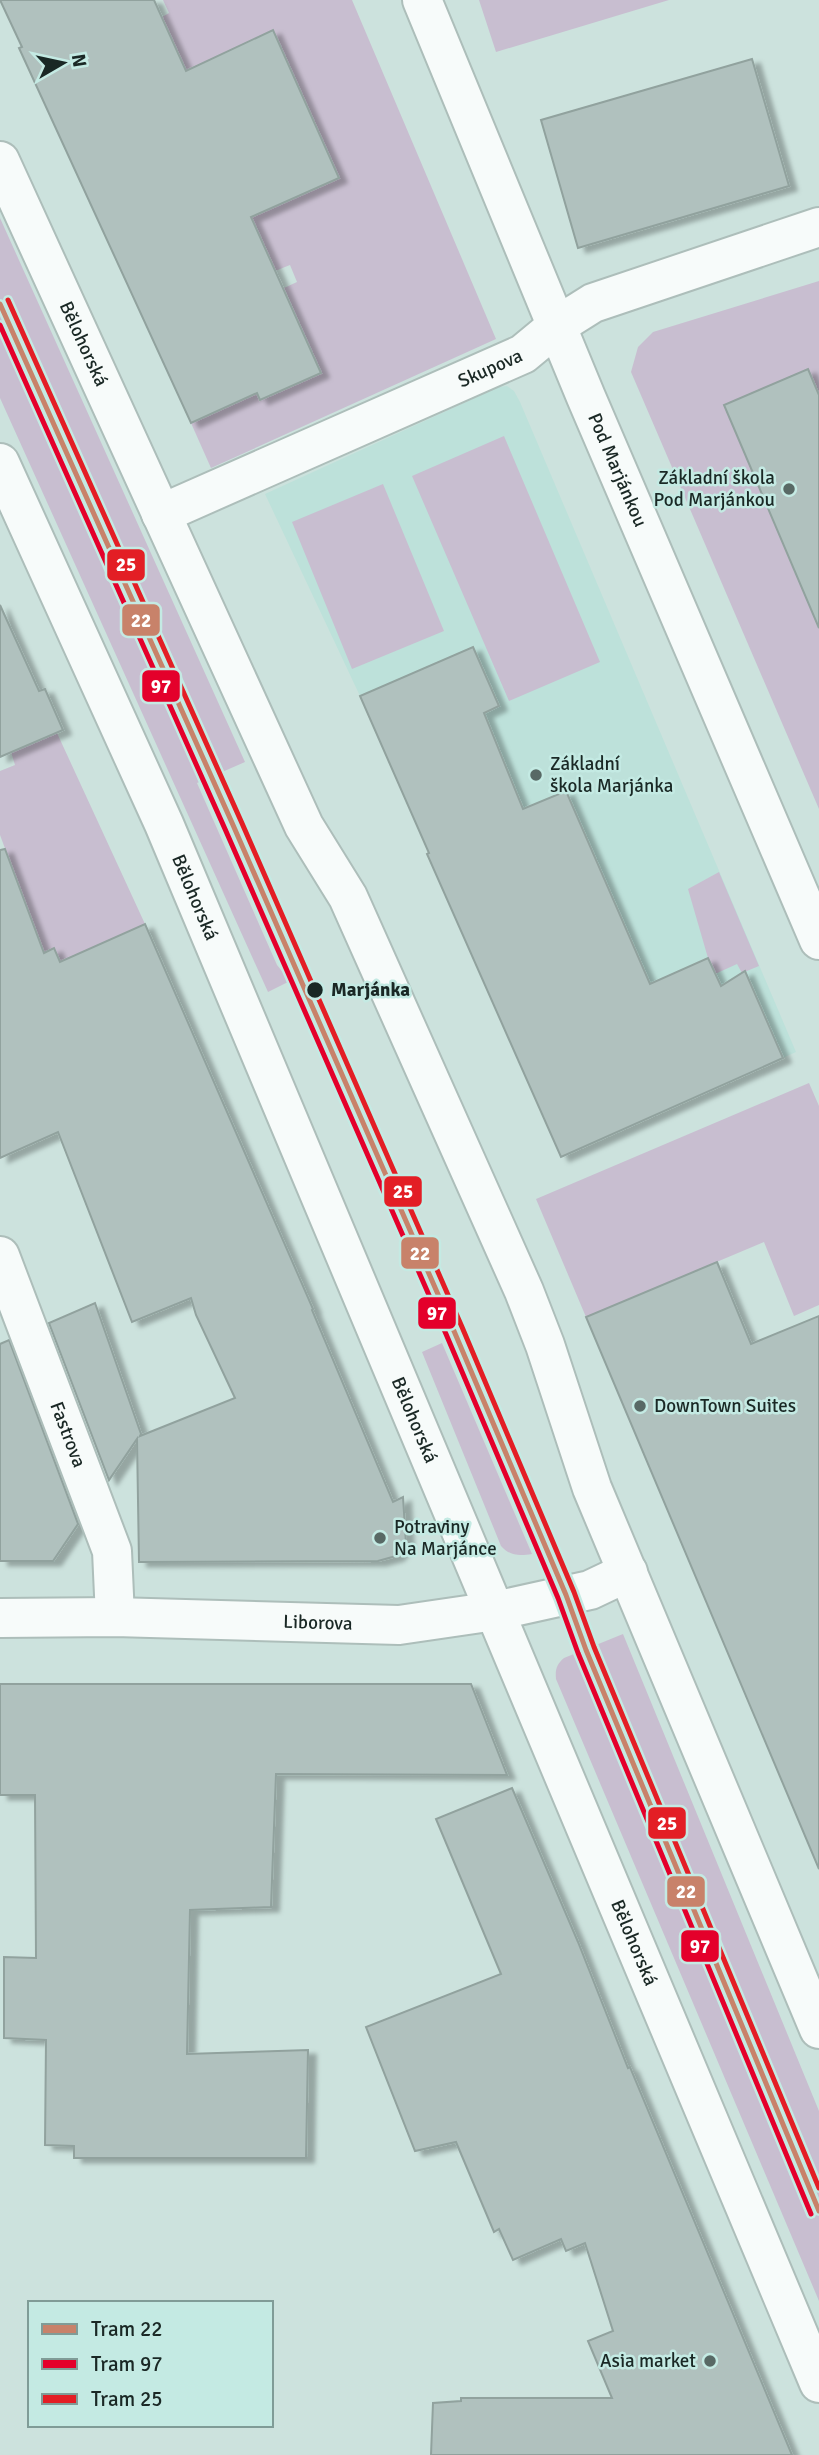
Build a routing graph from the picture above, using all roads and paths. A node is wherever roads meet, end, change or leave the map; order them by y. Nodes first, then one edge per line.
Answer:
1 (422, 0) edge
2 (0, 161) edge
3 (819, 227) edge
4 (558, 326) junction
5 (0, 463) edge
6 (161, 514) junction
7 (819, 940) edge
8 (0, 1256) edge
9 (628, 1572) junction
10 (495, 1611) junction
11 (115, 1617) junction
12 (0, 1618) edge
13 (819, 2029) edge
14 (819, 2383) edge

1 - 4 street, Pod Marjánkou
2 - 6 street, Bělohorská
3 - 4 street, Skupova
4 - 6 street, Skupova
4 - 7 street, Pod Marjánkou
5 - 10 street, Bělohorská
6 - 9 street, Bělohorská
8 - 11 street, Fastrova
9 - 10 street, Liborova
9 - 13 street, Bělohorská
10 - 11 street, Liborova
10 - 14 street, Bělohorská
11 - 12 street, Liborova

